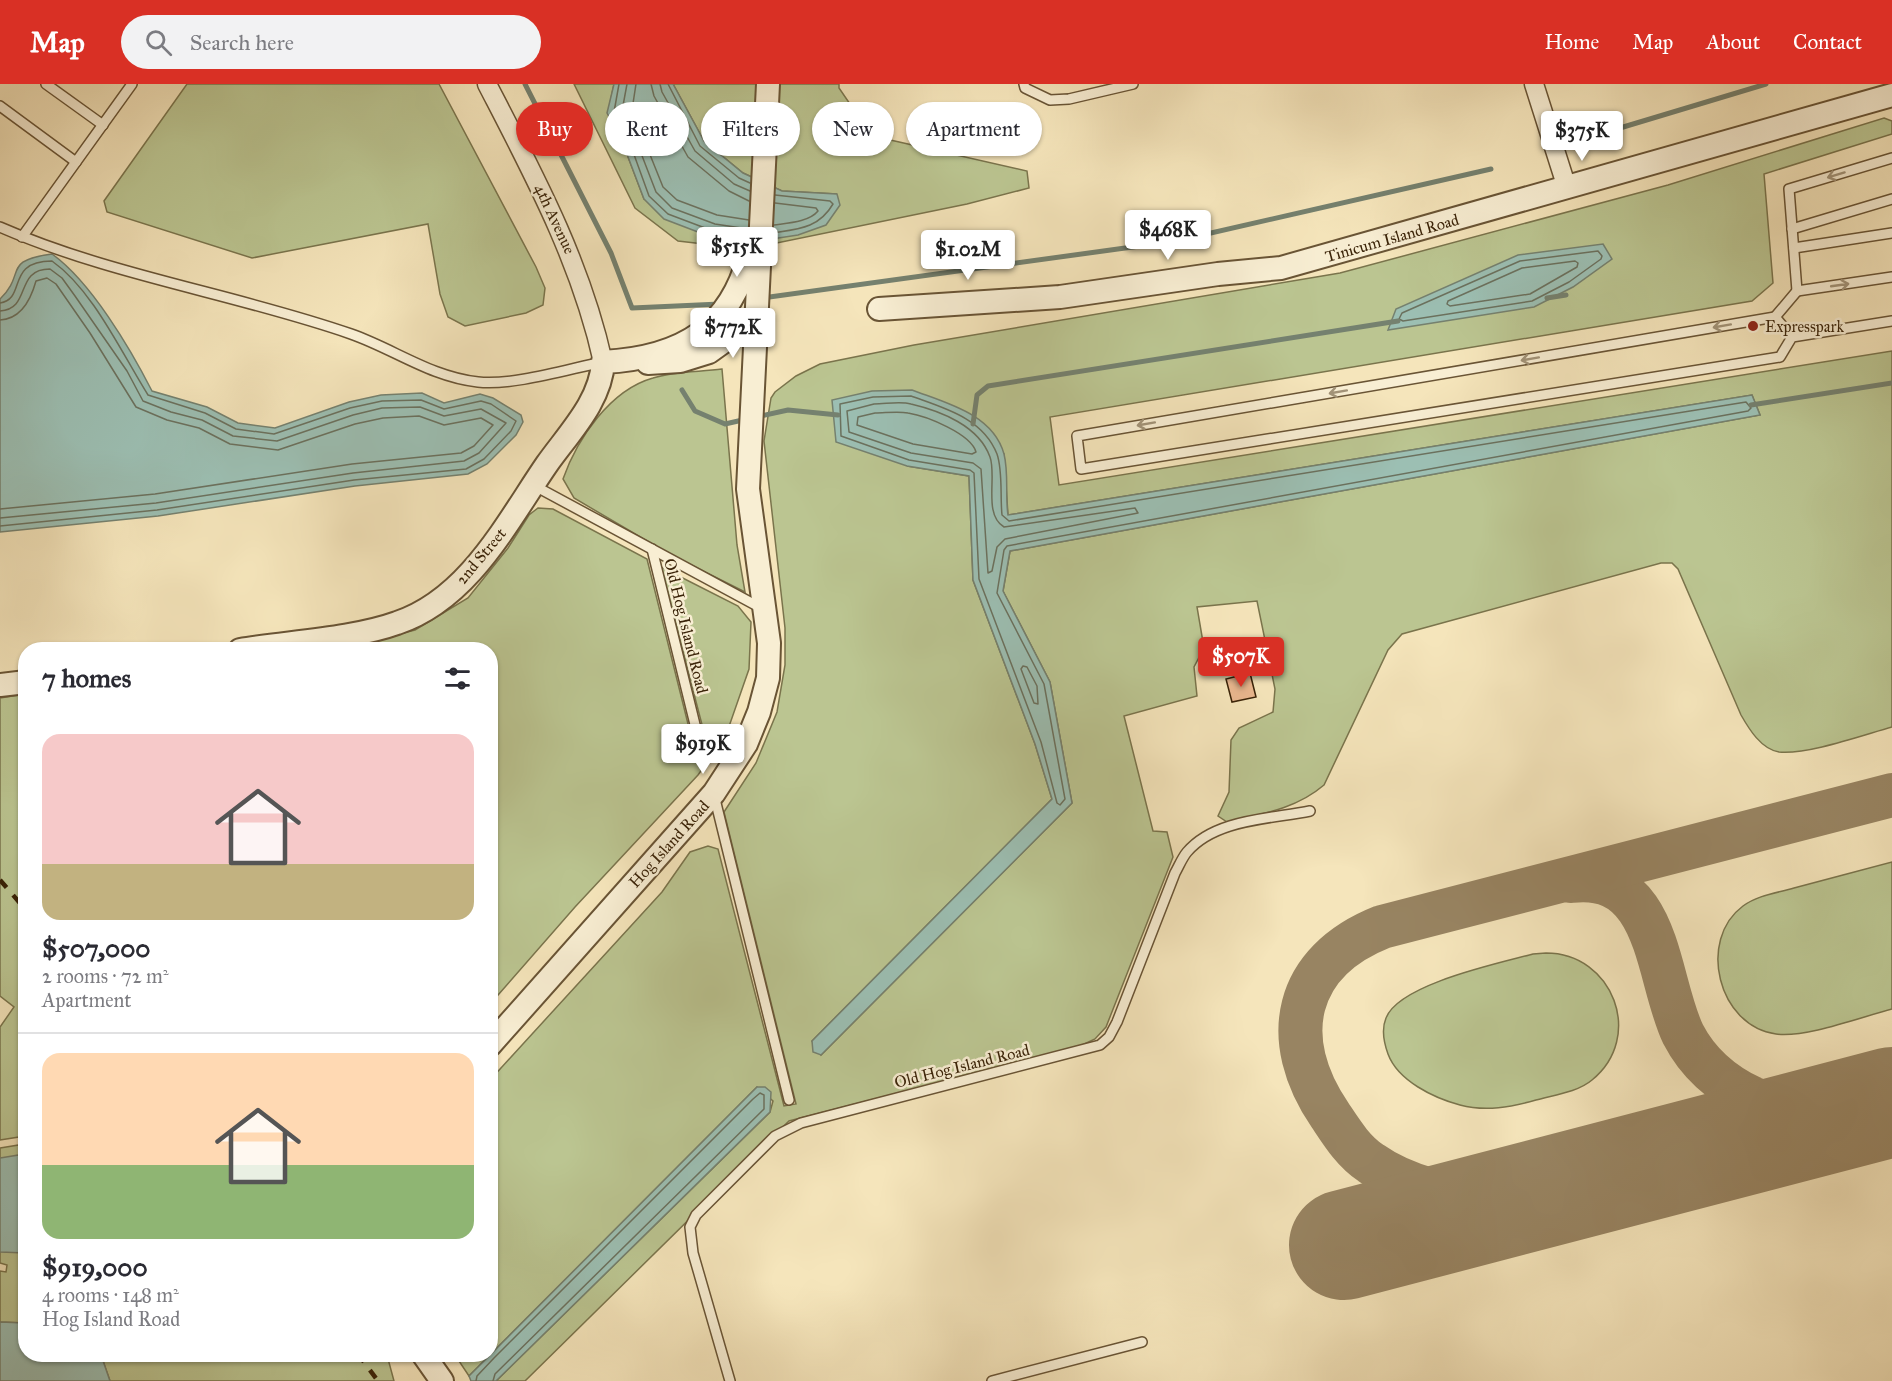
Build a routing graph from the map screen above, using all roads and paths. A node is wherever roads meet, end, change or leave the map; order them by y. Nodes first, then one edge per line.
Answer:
1 (46, 84) edge
2 (487, 84) edge
3 (768, 84) edge
4 (1024, 84) edge
5 (1133, 84) edge
6 (1534, 84) edge
7 (130, 85) edge
8 (1892, 95) edge
9 (0, 106) edge
10 (103, 125) junction
11 (1892, 158) edge
12 (76, 162) junction
13 (1567, 188) junction
14 (764, 190) junction
15 (1892, 199) edge
16 (0, 227) edge
17 (1792, 229) junction
18 (1892, 233) edge
19 (22, 237) junction
20 (1794, 248) junction
21 (1892, 277) edge
22 (1797, 291) junction
23 (879, 309) dead end
24 (755, 314) junction
25 (1775, 317) junction
26 (1892, 321) edge
27 (1792, 337) junction
28 (638, 360) junction
29 (603, 362) junction
30 (533, 485) junction
31 (652, 549) junction
32 (767, 612) junction
33 (293, 642) edge
34 (18, 682) edge
35 (0, 685) edge
36 (700, 745) dead end
37 (714, 793) junction
38 (1310, 811) dead end
39 (498, 1036) edge
40 (789, 1100) dead end
41 (1142, 1342) dead end
42 (428, 1362) edge
43 (441, 1381) edge
44 (730, 1381) edge
45 (992, 1381) edge

1 - 10 lane
2 - 29 street, 4th Avenue
3 - 14 street
4 - 5 lane
6 - 13 street
7 - 10 lane
8 - 13 street, Tinicum Island Road
9 - 12 lane
10 - 12 lane
11 -> 17 lane
12 - 19 lane
13 - 23 street, Tinicum Island Road
14 - 24 street, Hog Island Road
14 - 28 street
15 - 17 lane
16 - 19 lane
17 - 20 lane
18 - 20 lane
19 - 29 lane
20 - 22 lane
22 -> 21 lane
22 - 25 lane
24 - 28 street
24 - 32 street, Hog Island Road
25 - 27 lane
25 -> 27 lane
26 - 27 lane
28 - 29 street
29 - 30 street, 2nd Street
30 - 31 lane
30 - 33 street, 2nd Street
31 - 32 lane
31 - 36 lane, Old Hog Island Road
32 - 37 street, Hog Island Road
34 - 35 street
37 - 39 street, Hog Island Road
37 - 40 lane
38 - 44 lane, Old Hog Island Road
41 - 45 lane
42 - 43 street

